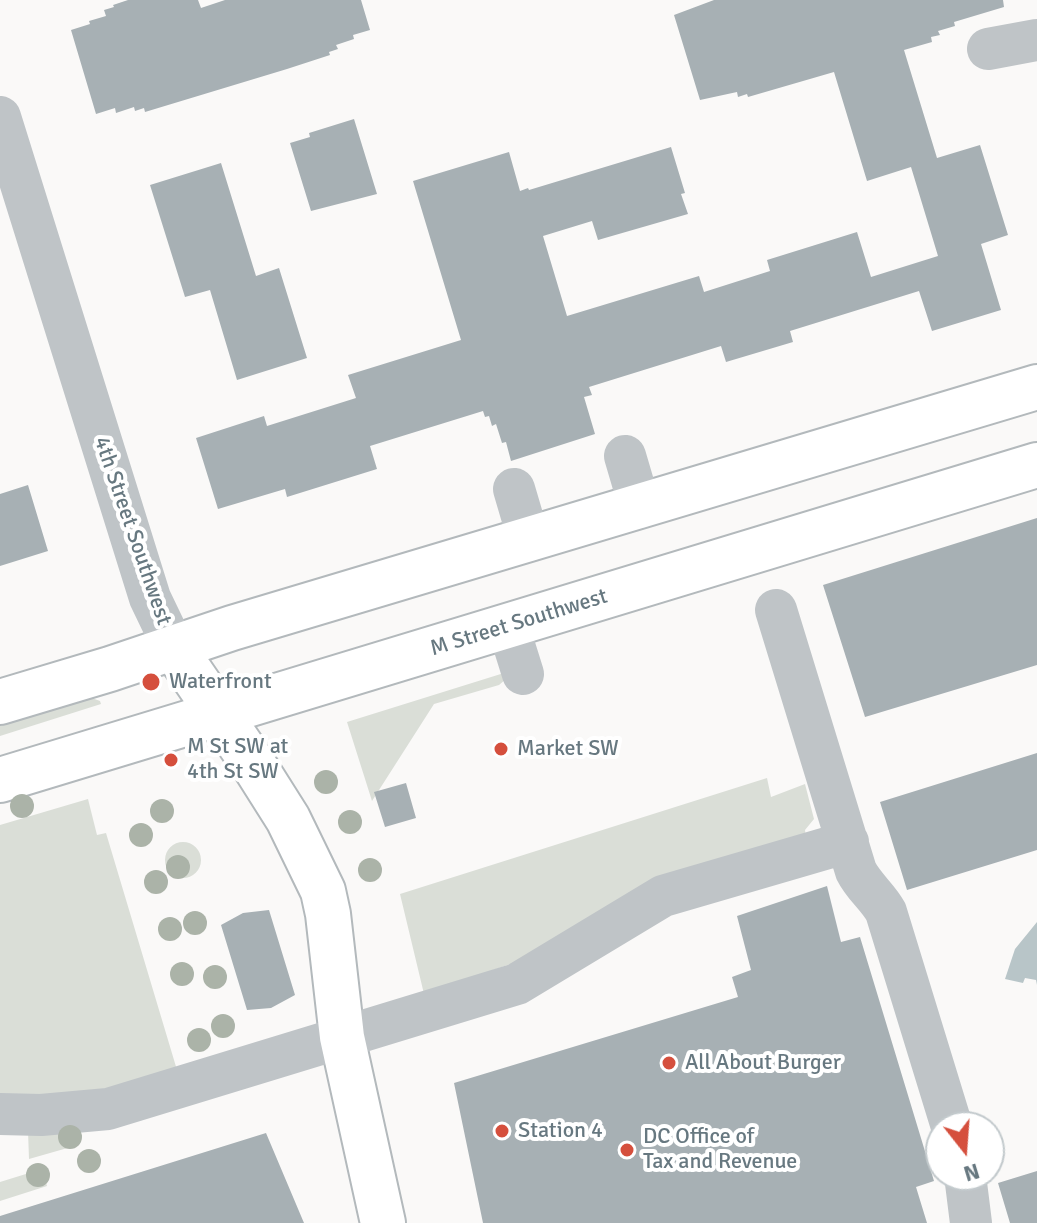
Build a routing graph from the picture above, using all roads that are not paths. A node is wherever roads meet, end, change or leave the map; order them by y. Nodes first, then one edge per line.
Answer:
1 (1037, 40) edge
2 (988, 49) dead end
3 (0, 117) edge
4 (1037, 387) edge
5 (625, 456) dead end
6 (1037, 465) edge
7 (514, 489) dead end
8 (640, 507) junction
9 (529, 540) junction
10 (776, 610) dead end
11 (508, 626) junction
12 (174, 648) junction
13 (523, 674) dead end
14 (0, 702) edge
15 (217, 714) junction
16 (0, 780) edge
17 (848, 842) junction
18 (357, 1033) junction
19 (947, 1111) edge
20 (0, 1114) edge
21 (967, 1191) edge
22 (383, 1223) edge
23 (412, 1223) edge
24 (971, 1223) edge

1 - 2 street
3 - 12 street, 4th Street Southwest
4 - 8 main road
5 - 8 street
6 - 11 main road, M Street Southwest
7 - 9 street
8 - 9 main road
9 - 12 main road
10 - 17 street
11 - 13 street
11 - 15 main road, M Street Southwest
12 - 14 main road
12 - 15 main road, 4th Street Southwest
15 - 16 main road, M Street Southwest
15 - 18 main road, 4th Street Southwest
17 - 18 street
17 - 19 street
18 - 20 street
18 - 22 main road, 4th Street Southwest
18 - 23 main road, 4th Street Southwest
21 - 24 street

